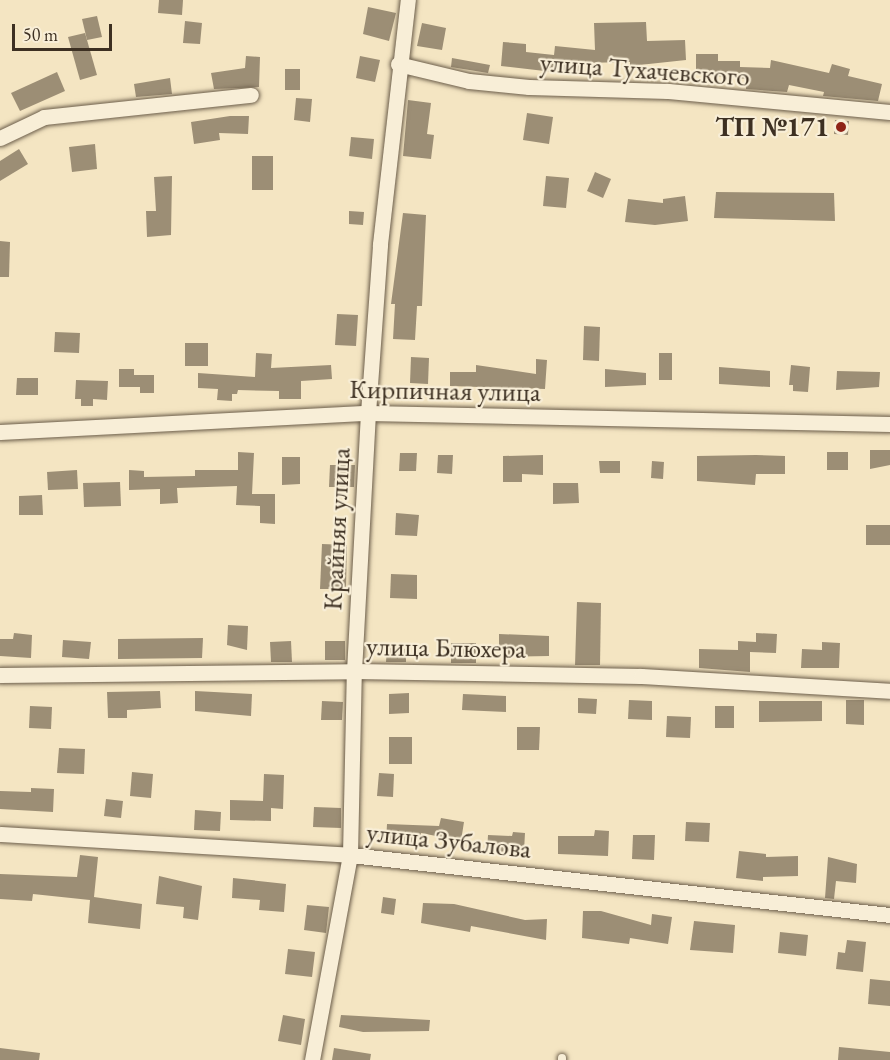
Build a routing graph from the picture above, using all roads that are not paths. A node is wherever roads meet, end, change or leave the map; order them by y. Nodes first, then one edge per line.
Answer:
1 (408, 0) edge
2 (398, 64) junction
3 (251, 95) dead end
4 (890, 112) edge
5 (0, 138) edge
6 (368, 413) junction
7 (890, 424) edge
8 (0, 432) edge
9 (354, 671) junction
10 (0, 675) edge
11 (890, 691) edge
12 (0, 834) edge
13 (350, 855) junction
14 (890, 915) edge
15 (312, 1060) edge

1 - 2 street, Крайняя улица
2 - 4 street, улица Тухачевского
2 - 6 street, Крайняя улица
3 - 5 street
6 - 7 street, Кирпичная улица
6 - 8 street, Кирпичная улица
6 - 9 street, Крайняя улица
9 - 10 street, улица Блюхера
9 - 11 street, улица Блюхера
9 - 13 street, Крайняя улица
12 - 13 street, улица Зубалова
13 - 14 street, улица Зубалова
13 - 15 street, Крайняя улица

